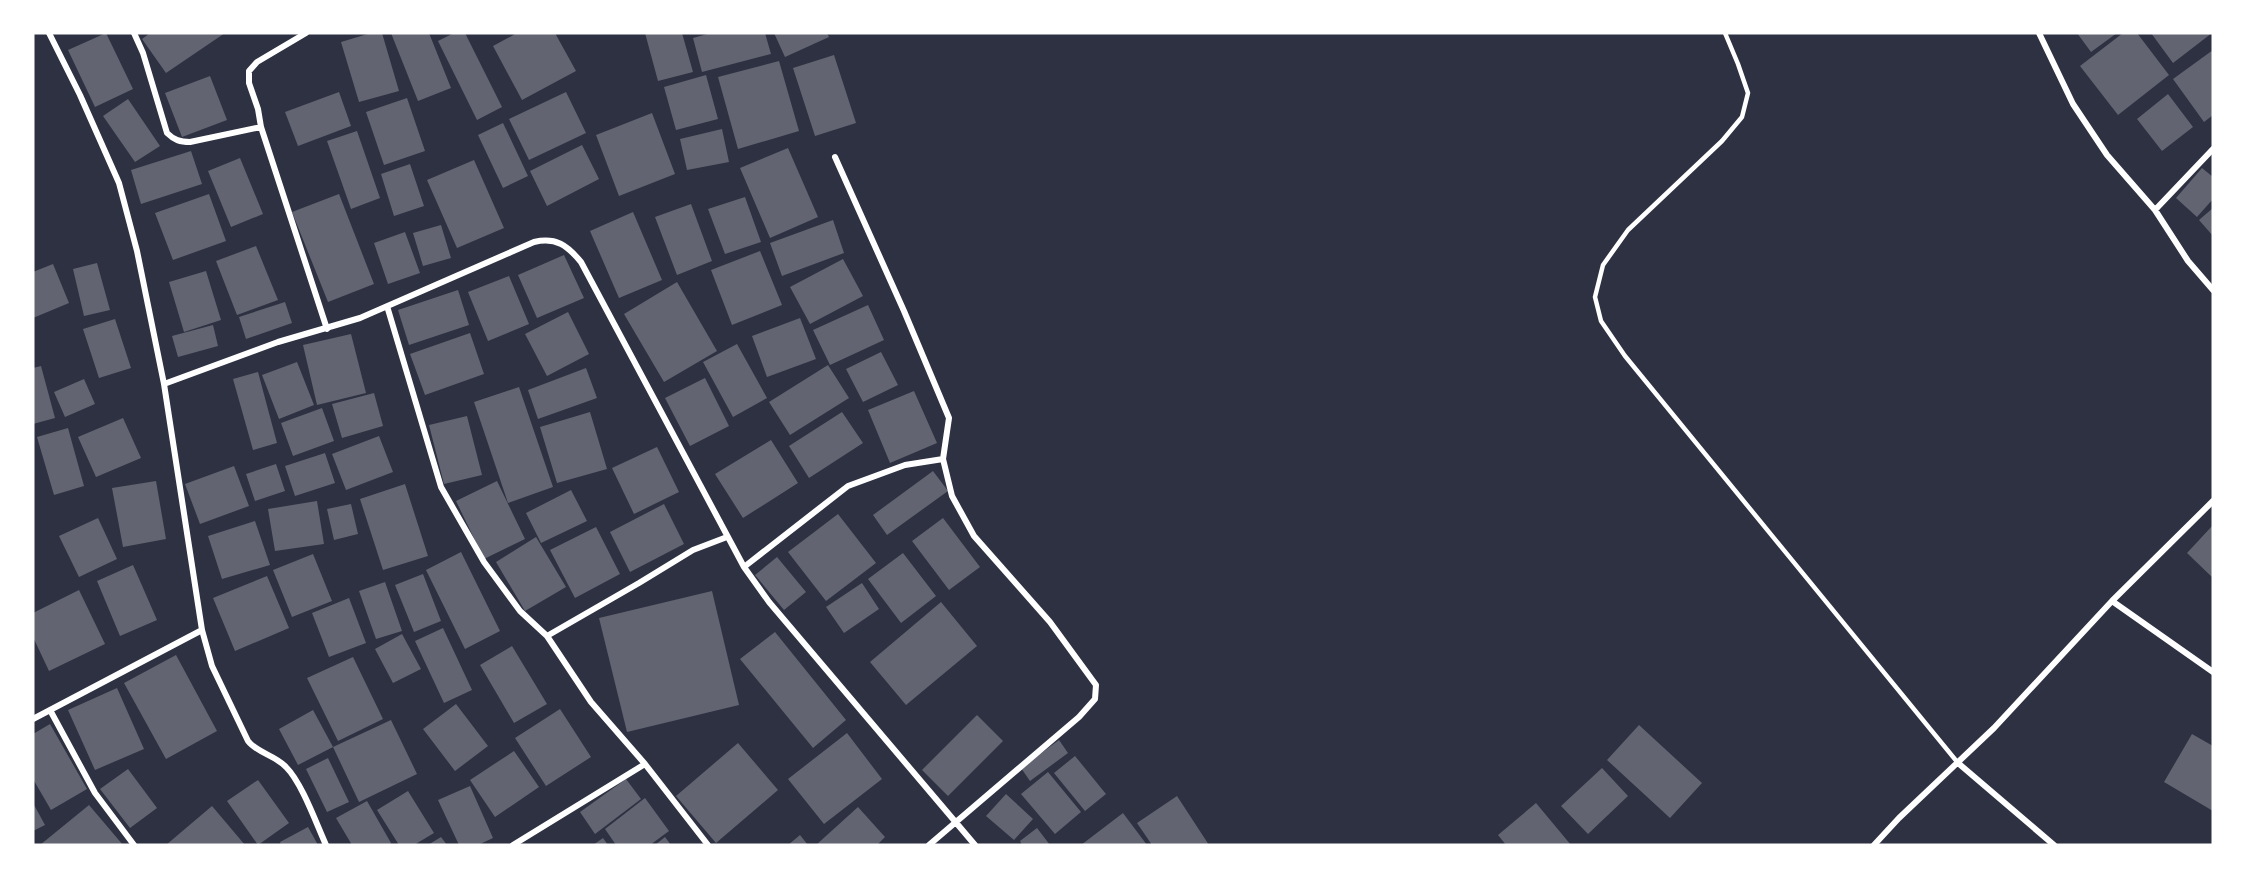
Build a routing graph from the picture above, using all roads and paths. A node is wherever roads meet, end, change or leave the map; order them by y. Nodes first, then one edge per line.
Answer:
1 (58, 33) edge
2 (134, 33) edge
3 (306, 33) edge
4 (1725, 33) edge
5 (2039, 33) edge
6 (50, 34) edge
7 (261, 127) junction
8 (2213, 149) edge
9 (836, 157) dead end
10 (2155, 210) junction
11 (2213, 290) edge
12 (387, 306) junction
13 (327, 329) junction
14 (164, 384) junction
15 (943, 459) junction
16 (2213, 501) edge
17 (727, 537) junction
18 (744, 567) junction
19 (2112, 601) junction
20 (202, 630) junction
21 (547, 636) junction
22 (2213, 672) edge
23 (50, 710) junction
24 (33, 719) edge
25 (1959, 763) junction
26 (645, 764) junction
27 (956, 822) junction
28 (134, 845) edge
29 (326, 845) edge
30 (513, 845) edge
31 (708, 845) edge
32 (929, 845) edge
33 (975, 845) edge
34 (1874, 845) edge
35 (2054, 845) edge

1 - 6 street
2 - 7 street
3 - 7 street
4 - 25 lane
5 - 10 street
6 - 14 street
7 - 13 street
8 - 10 street
9 - 15 street
10 - 11 street
12 - 13 street
12 - 17 street
12 - 21 street
13 - 14 street
14 - 20 street
15 - 18 street
15 - 27 street
16 - 19 street
17 - 18 street
17 - 21 street
18 - 27 street
19 - 22 street
19 - 25 street
20 - 23 street
20 - 29 street
21 - 26 street
23 - 24 street
23 - 28 street
25 - 34 street
25 - 35 street
26 - 30 street
26 - 31 street
27 - 32 street
27 - 33 street

